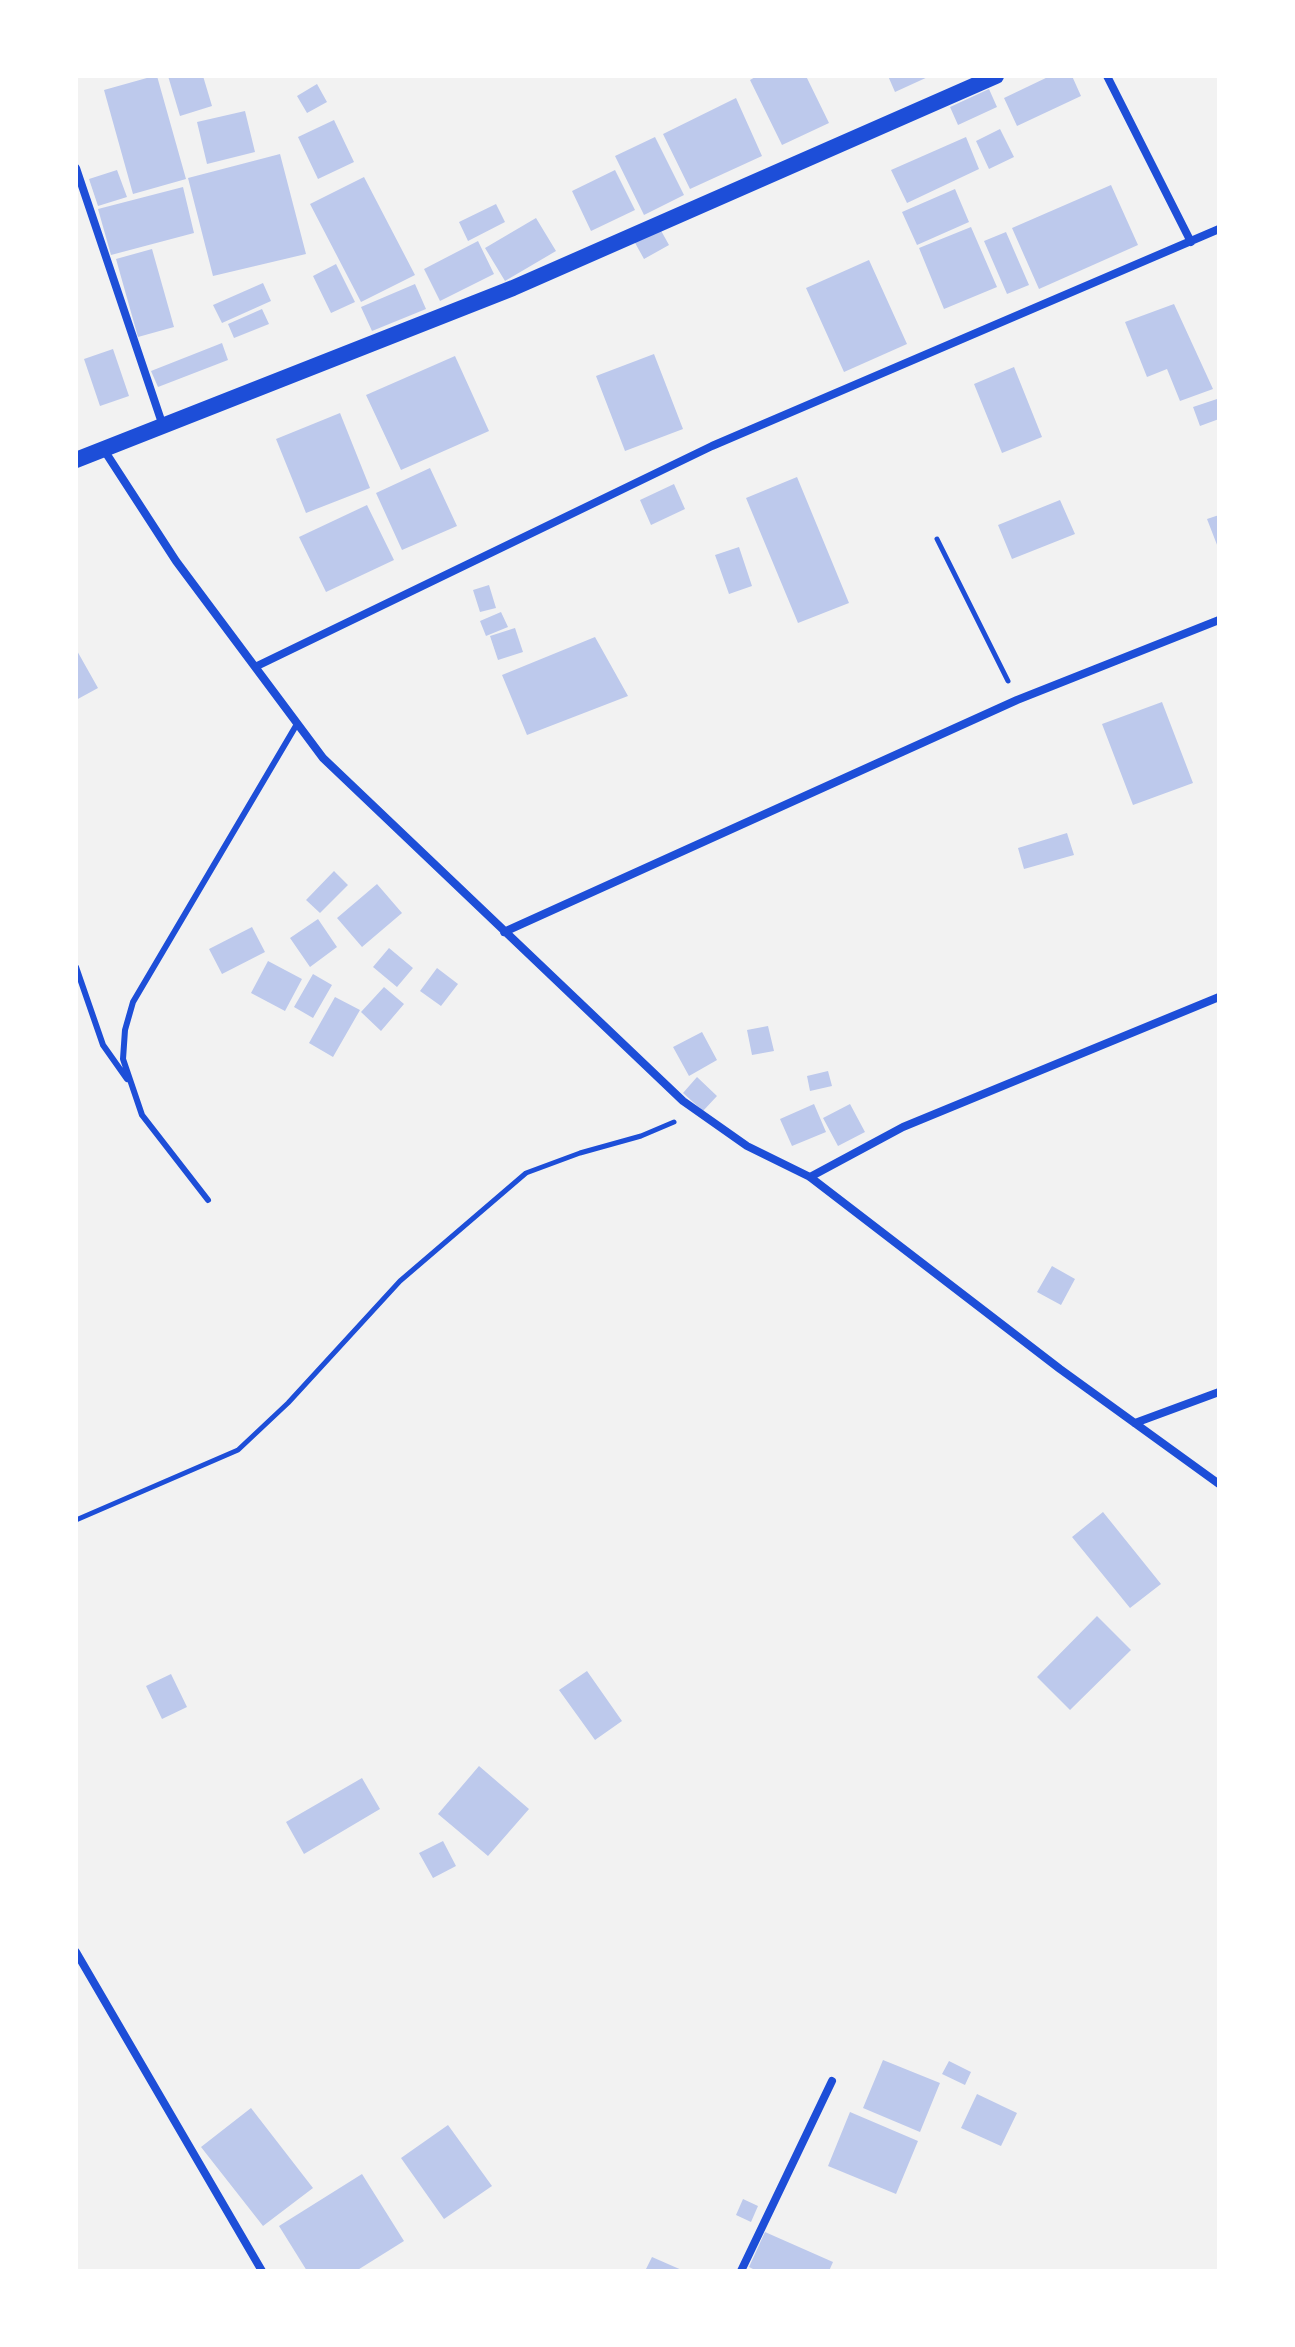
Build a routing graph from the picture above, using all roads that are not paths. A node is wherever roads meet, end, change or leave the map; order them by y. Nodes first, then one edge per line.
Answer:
1 (996, 76) edge
2 (1107, 76) edge
3 (76, 168) edge
4 (1219, 229) edge
5 (1191, 242) junction
6 (163, 426) junction
7 (104, 449) junction
8 (76, 460) edge
9 (1219, 620) edge
10 (255, 667) junction
11 (297, 724) junction
12 (504, 932) junction
13 (76, 967) edge
14 (1219, 997) edge
15 (132, 1087) junction
16 (810, 1177) junction
17 (208, 1200) dead end
18 (1219, 1392) edge
19 (1135, 1423) junction
20 (1219, 1484) edge
21 (76, 1952) edge
22 (832, 2081) dead end
23 (262, 2271) edge
24 (741, 2271) edge

1 - 6 main road
2 - 5 street
3 - 6 street
4 - 5 street
5 - 10 street
6 - 7 main road
7 - 8 main road
7 - 10 street
9 - 12 street
10 - 11 street
11 - 12 street
11 - 15 lane
12 - 16 street
13 - 15 lane
14 - 16 street
15 - 17 lane
16 - 19 street
18 - 19 street
19 - 20 street
21 - 23 street
22 - 24 street

